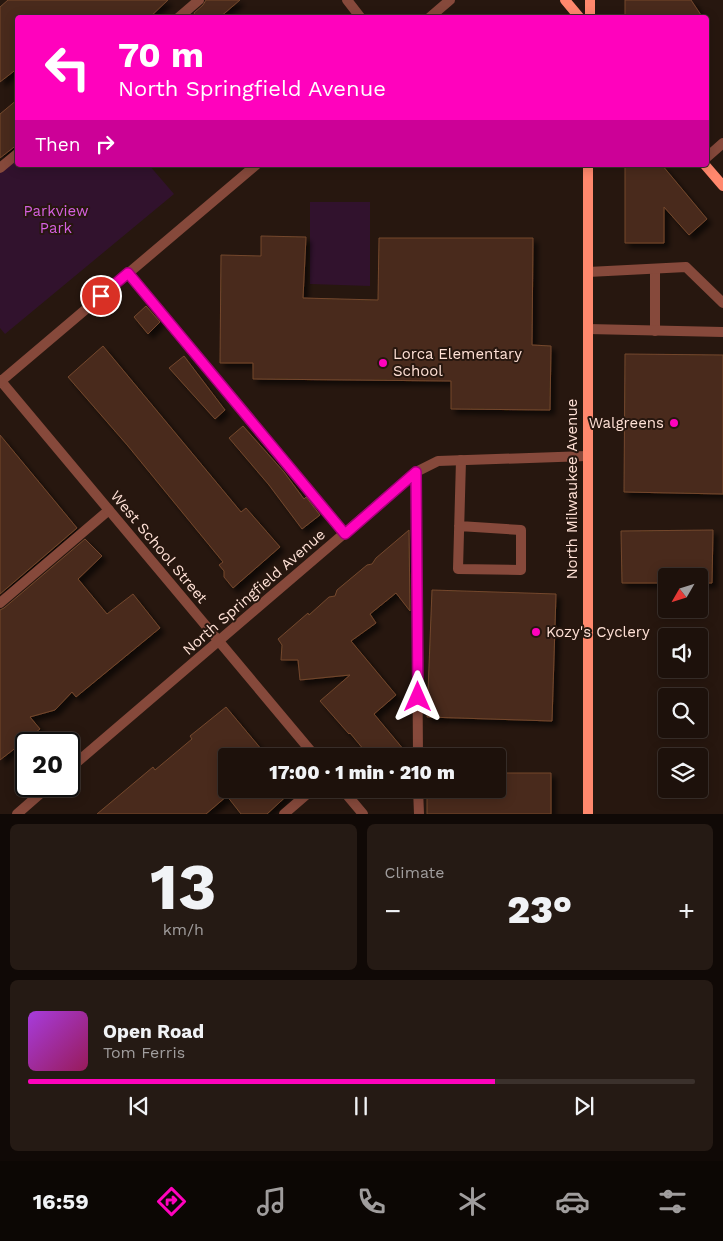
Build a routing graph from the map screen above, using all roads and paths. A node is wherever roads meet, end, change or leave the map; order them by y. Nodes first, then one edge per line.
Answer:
1 (199, 0) edge
2 (347, 0) edge
3 (450, 0) edge
4 (565, 0) edge
5 (590, 0) edge
6 (182, 15) edge
7 (359, 15) edge
8 (432, 15) edge
9 (578, 15) edge
10 (590, 15) edge
11 (723, 143) edge
12 (709, 155) edge
13 (15, 156) edge
14 (254, 167) edge
15 (588, 167) edge
16 (707, 167) edge
17 (0, 168) edge
18 (723, 186) edge
19 (654, 269) junction
20 (588, 272) junction
21 (128, 273) junction
22 (723, 303) edge
23 (588, 329) junction
24 (655, 331) junction
25 (723, 332) edge
26 (0, 381) edge
27 (587, 456) junction
28 (461, 460) junction
29 (416, 472) junction
30 (108, 510) junction
31 (459, 526) junction
32 (345, 534) junction
33 (0, 603) edge
34 (219, 642) junction
35 (308, 748) edge
36 (418, 748) edge
37 (80, 760) edge
38 (36, 797) edge
39 (303, 798) edge
40 (349, 798) edge
41 (418, 798) edge
42 (17, 814) edge
43 (284, 814) edge
44 (362, 814) edge
45 (418, 814) edge
46 (588, 814) edge

1 - 6 street
2 - 7 street
3 - 8 street
4 - 9 main road
5 - 10 main road
11 - 12 street
13 - 17 street
14 - 21 street
15 - 20 main road, North Milwaukee Avenue
16 - 18 main road
19 - 20 street
19 - 22 street
19 - 24 street
20 - 23 main road, North Milwaukee Avenue
21 - 26 street
21 - 32 street
23 - 24 street
23 - 27 main road, North Milwaukee Avenue
24 - 25 street
26 - 30 street, West School Street
27 - 28 street, North Springfield Avenue
27 - 46 main road, North Milwaukee Avenue
28 - 29 street, North Springfield Avenue
28 - 31 street
29 - 32 street, North Springfield Avenue
29 - 36 street
30 - 33 street
30 - 34 street, West School Street
31 - 31 street
32 - 34 street, North Springfield Avenue
34 - 35 street, West School Street
34 - 37 street, North Springfield Avenue
38 - 42 street
39 - 43 street
40 - 44 street
41 - 45 street

